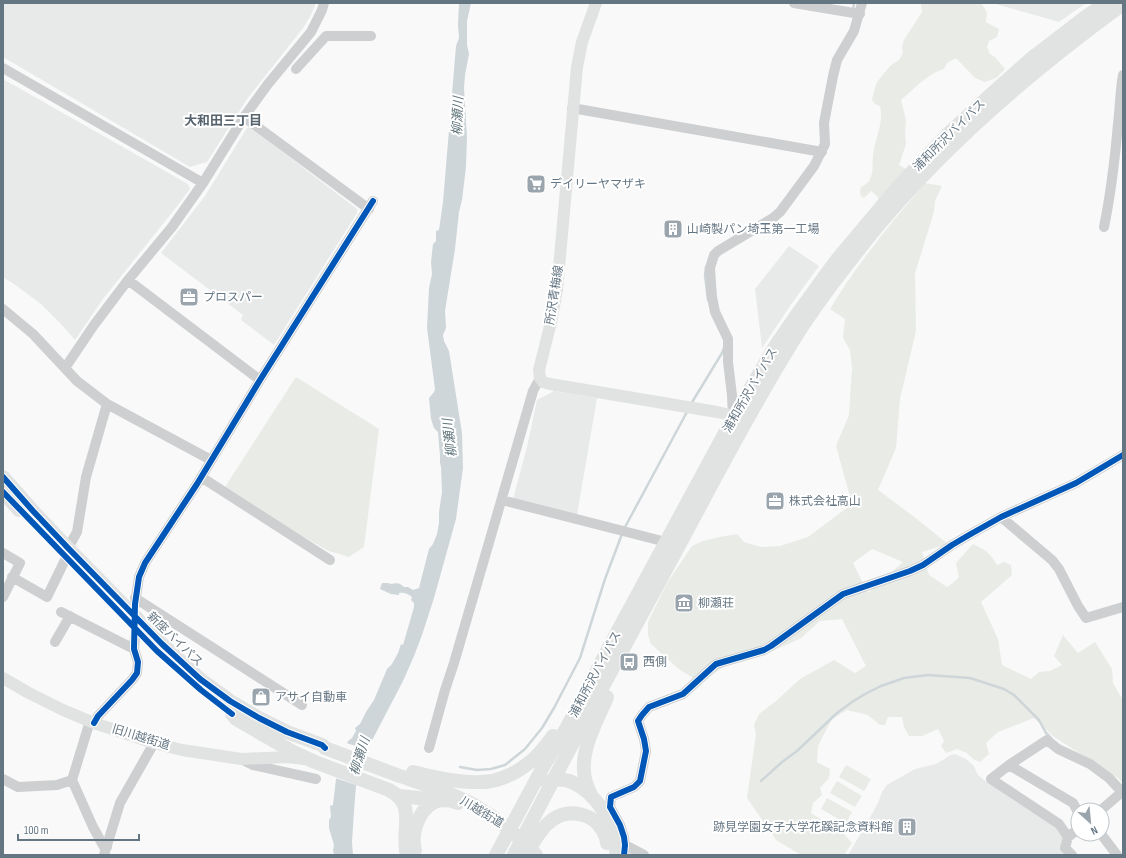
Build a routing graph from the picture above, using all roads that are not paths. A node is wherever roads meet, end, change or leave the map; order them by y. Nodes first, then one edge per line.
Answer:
1 (324, 3) edge
2 (596, 3) edge
3 (794, 3) edge
4 (862, 3) edge
5 (1106, 3) edge
6 (1123, 4) edge
7 (860, 14) junction
8 (371, 36) dead end
9 (3, 68) edge
10 (296, 69) dead end
11 (1123, 75) edge
12 (572, 108) junction
13 (244, 118) junction
14 (822, 152) junction
15 (203, 183) junction
16 (1104, 227) dead end
17 (128, 280) junction
18 (3, 309) edge
19 (66, 368) junction
20 (540, 378) junction
21 (260, 380) junction
22 (107, 404) junction
23 (738, 421) junction
24 (1123, 455) edge
25 (211, 460) junction
26 (3, 477) edge
27 (201, 477) junction
28 (3, 492) edge
29 (502, 500) junction
30 (1001, 518) junction
31 (666, 542) junction
32 (3, 553) edge
33 (67, 553) junction
34 (330, 560) dead end
35 (12, 577) junction
36 (653, 592) junction
37 (3, 597) edge
38 (1123, 607) edge
39 (135, 636) dead end
40 (614, 638) junction
41 (55, 642) dead end
42 (134, 649) junction
43 (3, 678) edge
44 (445, 690) junction
45 (302, 705) dead end
46 (92, 722) junction
47 (428, 724) dead end
48 (554, 734) junction
49 (154, 743) junction
50 (429, 748) dead end
51 (322, 753) junction
52 (241, 759) junction
53 (1009, 766) junction
54 (395, 778) junction
55 (3, 779) edge
56 (72, 780) junction
57 (316, 780) dead end
58 (554, 780) junction
59 (419, 784) junction
60 (1122, 792) edge
61 (592, 797) junction
62 (441, 800) junction
63 (1071, 802) edge
64 (1110, 802) edge
65 (462, 804) junction
66 (491, 816) junction
67 (531, 822) junction
68 (1068, 837) joint
69 (1106, 842) edge
70 (106, 851) edge
71 (503, 852) edge
72 (622, 852) edge
73 (407, 855) edge
74 (416, 855) edge
75 (487, 855) edge
76 (514, 855) edge
77 (526, 855) edge
78 (530, 855) edge
79 (536, 855) edge
80 (542, 855) edge
81 (607, 855) edge
82 (644, 855) edge
83 (1072, 855) edge
84 (1117, 855) edge

1 - 13 street
2 - 12 main road, 所沢青梅線
3 - 7 street
4 - 7 street
5 - 23 highway, 浦和所沢バイパス
6 - 23 highway, 浦和所沢バイパス
7 - 14 street
8 - 10 street
9 - 15 street
11 - 16 street
12 - 14 street
12 - 20 main road, 所沢青梅線
13 - 15 street
13 - 21 street
14 - 23 street
15 - 17 street
17 - 19 street
17 - 21 street
18 - 19 street
19 - 22 street
20 - 23 main road
20 - 29 street
21 - 25 street
22 - 25 street
22 - 33 street
23 - 31 highway, 浦和所沢バイパス
23 - 36 highway, 浦和所沢バイパス
24 - 30 street
25 - 27 street
26 - 33 highway, 新座バイパス
27 - 34 street
27 - 45 street
28 - 33 highway, 新座バイパス
29 - 31 street
29 - 44 street
30 - 38 street
30 - 72 street
31 - 40 highway, 浦和所沢バイパス
32 - 35 street
33 - 35 street
33 - 51 highway, 新座バイパス
33 - 51 highway, 新座バイパス
35 - 37 street
36 - 58 highway, 浦和所沢バイパス
36 - 61 highway
39 - 42 street
40 - 48 highway
40 - 71 highway, 浦和所沢バイパス
41 - 42 street
42 - 46 street
43 - 46 main road, 旧川越街道
44 - 47 street
44 - 50 street
46 - 49 main road, 旧川越街道
46 - 56 street
48 - 54 highway
48 - 75 highway
49 - 52 main road, 旧川越街道
49 - 70 street
51 - 52 main road, 旧川越街道
51 - 54 highway, 新座バイパス
52 - 57 street
53 - 60 street
53 - 63 street
53 - 68 street
54 - 59 highway, 新座バイパス
54 - 62 highway
54 - 66 highway
54 - 73 highway
55 - 56 street
56 - 70 street
58 - 61 highway
58 - 67 highway, 浦和所沢バイパス
58 - 71 highway
59 - 65 highway, 川越街道
59 - 66 highway, 川越街道
60 - 64 street
61 - 72 highway
62 - 65 highway
62 - 74 highway
65 - 66 highway, 川越街道
66 - 78 highway, 川越街道
66 - 79 highway, 川越街道
66 - 80 highway
67 - 71 highway
67 - 76 highway, 浦和所沢バイパス
68 - 83 street
69 - 84 street
72 - 82 street
77 - 81 highway

